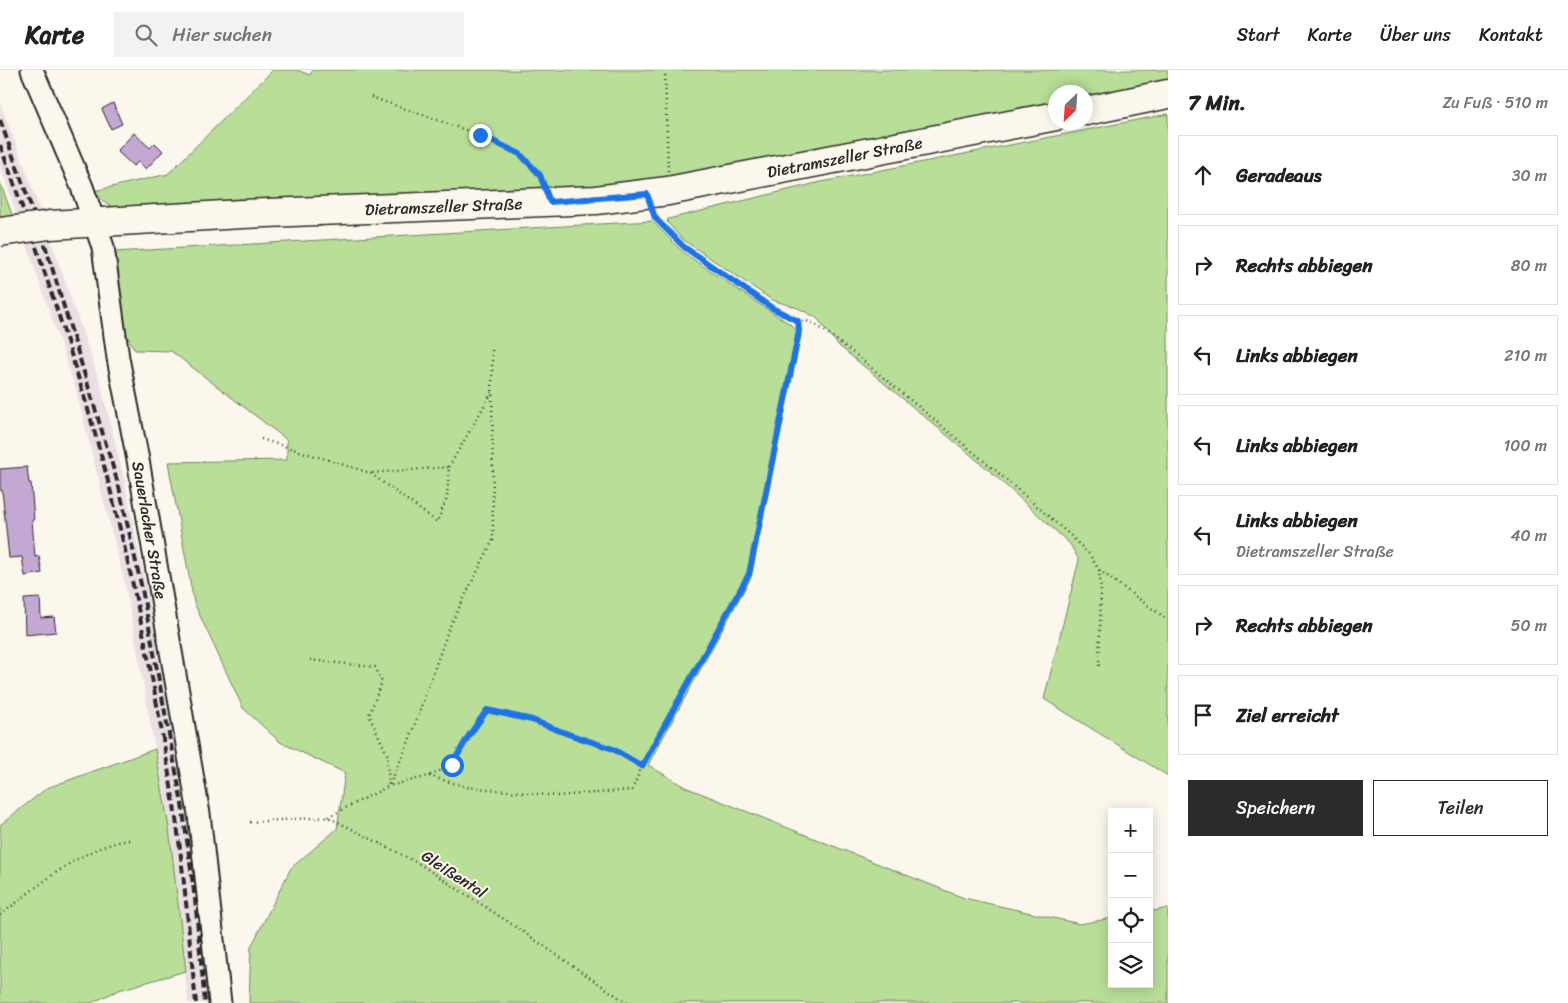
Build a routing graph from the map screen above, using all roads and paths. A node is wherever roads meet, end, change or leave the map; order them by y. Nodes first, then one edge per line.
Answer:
1 (32, 70) edge
2 (664, 70) edge
3 (1168, 94) edge
4 (371, 97) dead end
5 (1093, 109) edge
6 (1048, 118) edge
7 (658, 192) junction
8 (550, 202) junction
9 (94, 221) junction
10 (0, 232) edge
11 (798, 321) junction
12 (492, 350) dead end
13 (492, 390) junction
14 (261, 439) dead end
15 (449, 467) junction
16 (370, 473) junction
17 (1099, 570) junction
18 (1168, 620) edge
19 (310, 660) dead end
20 (1099, 666) dead end
21 (642, 766) junction
22 (429, 776) junction
23 (389, 786) junction
24 (328, 817) junction
25 (250, 822) dead end
26 (130, 840) dead end
27 (0, 915) edge
28 (220, 1003) edge
29 (627, 1003) edge

1 - 9 street, Sauerlacher Straße
2 - 7 path
3 - 5 main road
4 - 8 path
6 - 7 main road, Dietramszeller Straße
7 - 8 main road, Dietramszeller Straße
7 - 11 path
8 - 9 main road, Dietramszeller Straße
9 - 10 main road, Dietramszeller Straße, bridge
9 - 28 street, Sauerlacher Straße
11 - 17 path
11 - 21 path
12 - 13 path
13 - 15 path
13 - 23 path
14 - 16 path
15 - 16 path
15 - 16 path
17 - 18 path
17 - 20 path
19 - 23 path
21 - 22 path
21 - 22 path
22 - 23 path
23 - 24 path
24 - 25 path
24 - 29 path, Gleißental
26 - 27 path

